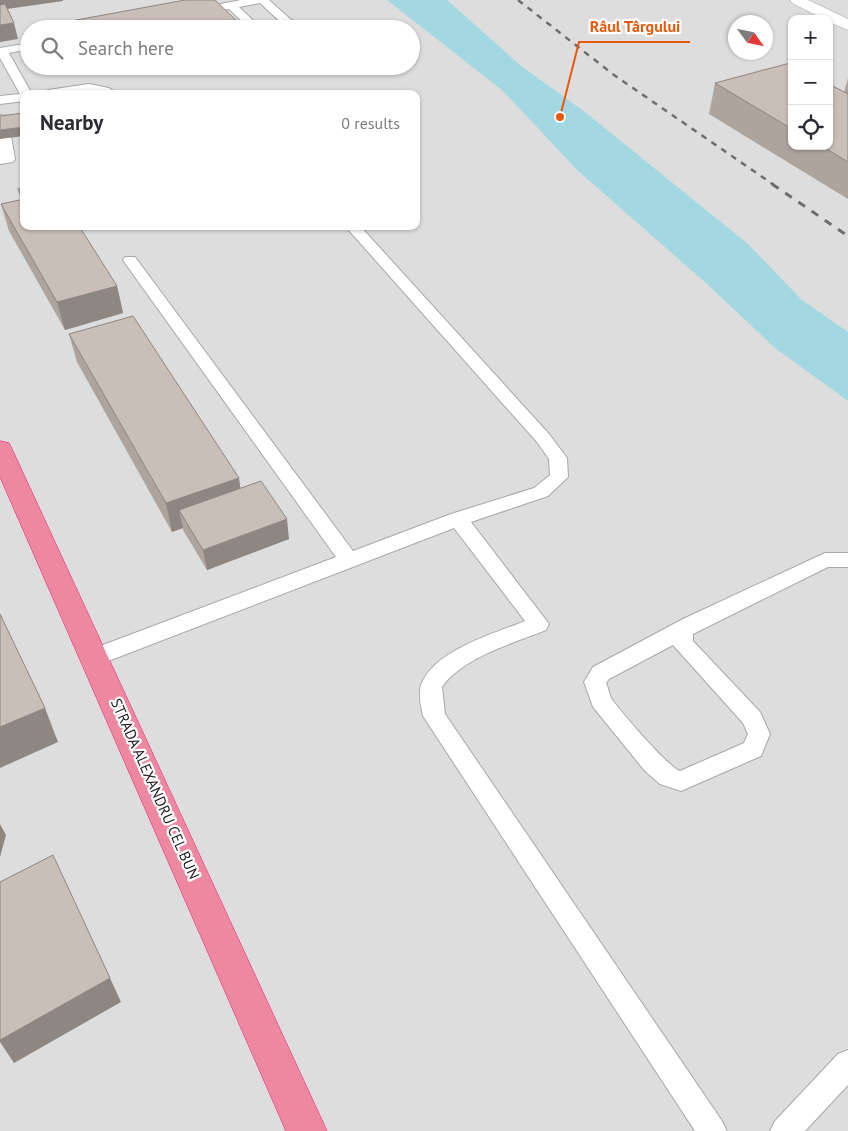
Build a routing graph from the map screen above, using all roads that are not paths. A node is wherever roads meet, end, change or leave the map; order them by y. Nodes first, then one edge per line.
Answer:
1 (257, 0) edge
2 (263, 0) edge
3 (797, 0) edge
4 (231, 5) junction
5 (186, 14) edge
6 (247, 20) edge
7 (285, 20) edge
8 (848, 25) edge
9 (20, 48) edge
10 (1, 51) edge
11 (24, 90) edge
12 (74, 90) edge
13 (107, 90) edge
14 (20, 98) edge
15 (0, 100) edge
16 (0, 119) edge
17 (0, 160) edge
18 (356, 230) edge
19 (130, 260) dead end
20 (0, 449) edge
21 (458, 519) junction
22 (348, 560) junction
23 (848, 560) edge
24 (682, 631) junction
25 (95, 657) junction
26 (848, 1064) edge
27 (307, 1131) edge
28 (712, 1131) edge
29 (785, 1131) edge

1 - 4 lane
2 - 7 lane
3 - 8 street
4 - 5 lane
4 - 6 lane
9 - 10 lane
10 - 11 lane
12 - 13 lane
14 - 15 lane
16 - 17 lane
18 - 21 lane
19 - 22 lane
20 - 25 highway, STRADA ALEXANDRU CEL BUN
21 - 22 lane
21 - 28 lane
22 - 25 lane
23 - 24 lane
24 - 24 lane
25 - 27 highway, STRADA ALEXANDRU CEL BUN
26 - 29 lane

